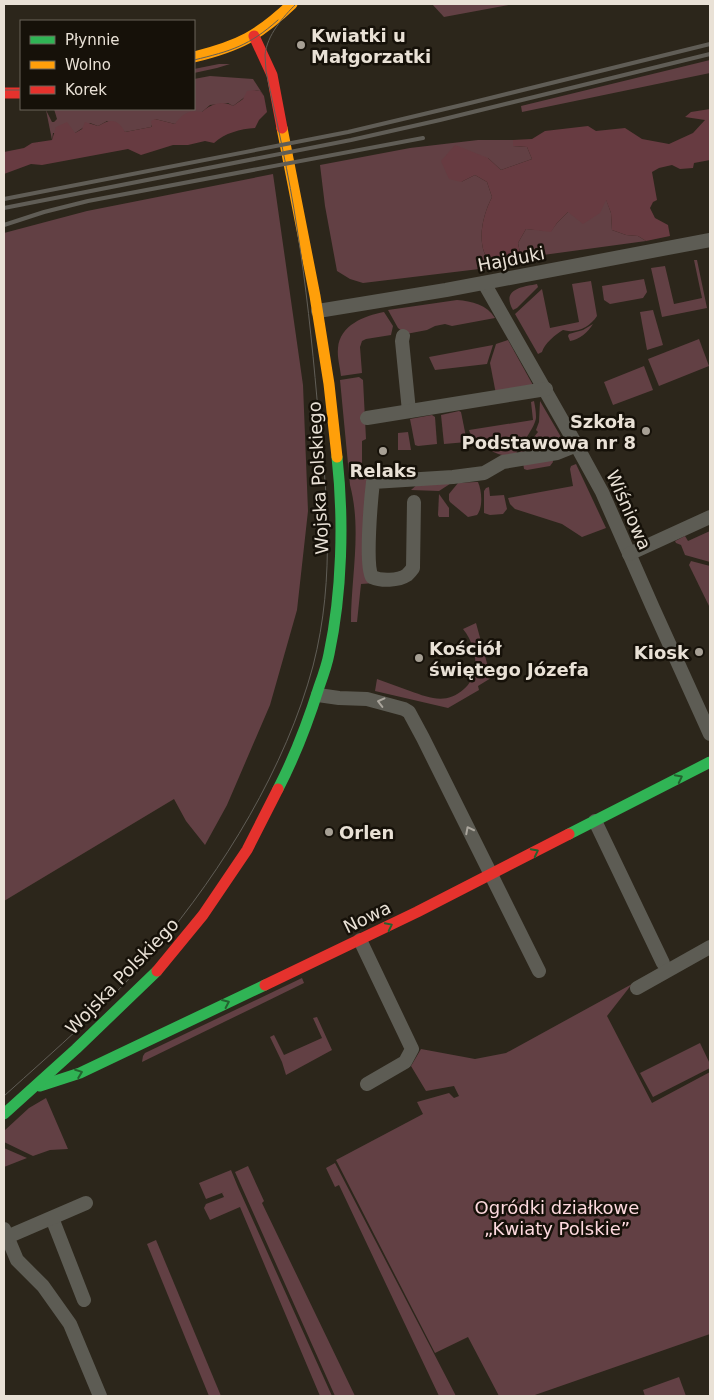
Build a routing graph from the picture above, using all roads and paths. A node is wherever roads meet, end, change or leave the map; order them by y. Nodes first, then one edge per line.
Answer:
1 (292, 4) edge
2 (254, 36) junction
3 (195, 57) edge
4 (4, 93) edge
5 (20, 93) edge
6 (710, 240) edge
7 (484, 283) junction
8 (318, 311) junction
9 (403, 336) dead end
10 (546, 389) junction
11 (409, 411) junction
12 (367, 418) dead end
13 (577, 445) junction
14 (414, 502) dead end
15 (710, 517) edge
16 (629, 554) junction
17 (318, 695) junction
18 (710, 734) edge
19 (710, 762) edge
20 (595, 821) junction
21 (491, 874) junction
22 (360, 940) junction
23 (710, 947) edge
24 (663, 963) dead end
25 (539, 972) dead end
26 (637, 988) dead end
27 (367, 1084) dead end
28 (33, 1088) junction
29 (4, 1114) edge
30 (86, 1204) dead end
31 (52, 1218) junction
32 (5, 1233) edge
33 (84, 1300) dead end
34 (100, 1396) edge

1 - 2 street
2 - 3 street
2 - 8 street, Wojska Polskiego
4 - 5 street
6 - 7 street, Hajduki
7 - 8 street, Hajduki
7 - 10 street, Wiśniowa
8 - 17 street, Wojska Polskiego
9 - 11 street
10 - 11 street
10 - 13 street, Wiśniowa
11 - 12 street
13 - 14 street
13 - 16 street, Wiśniowa
15 - 16 street
16 - 18 street, Wiśniowa
21 -> 17 street
17 - 28 street, Wojska Polskiego
20 -> 19 street, Nowa
21 -> 20 street, Nowa
20 - 24 street
22 -> 21 street, Nowa
21 - 25 street
22 - 27 street
28 -> 22 street, Nowa
23 - 26 street
28 - 29 street, Wojska Polskiego
30 - 31 street
31 - 32 street
31 - 33 street
32 - 34 street

